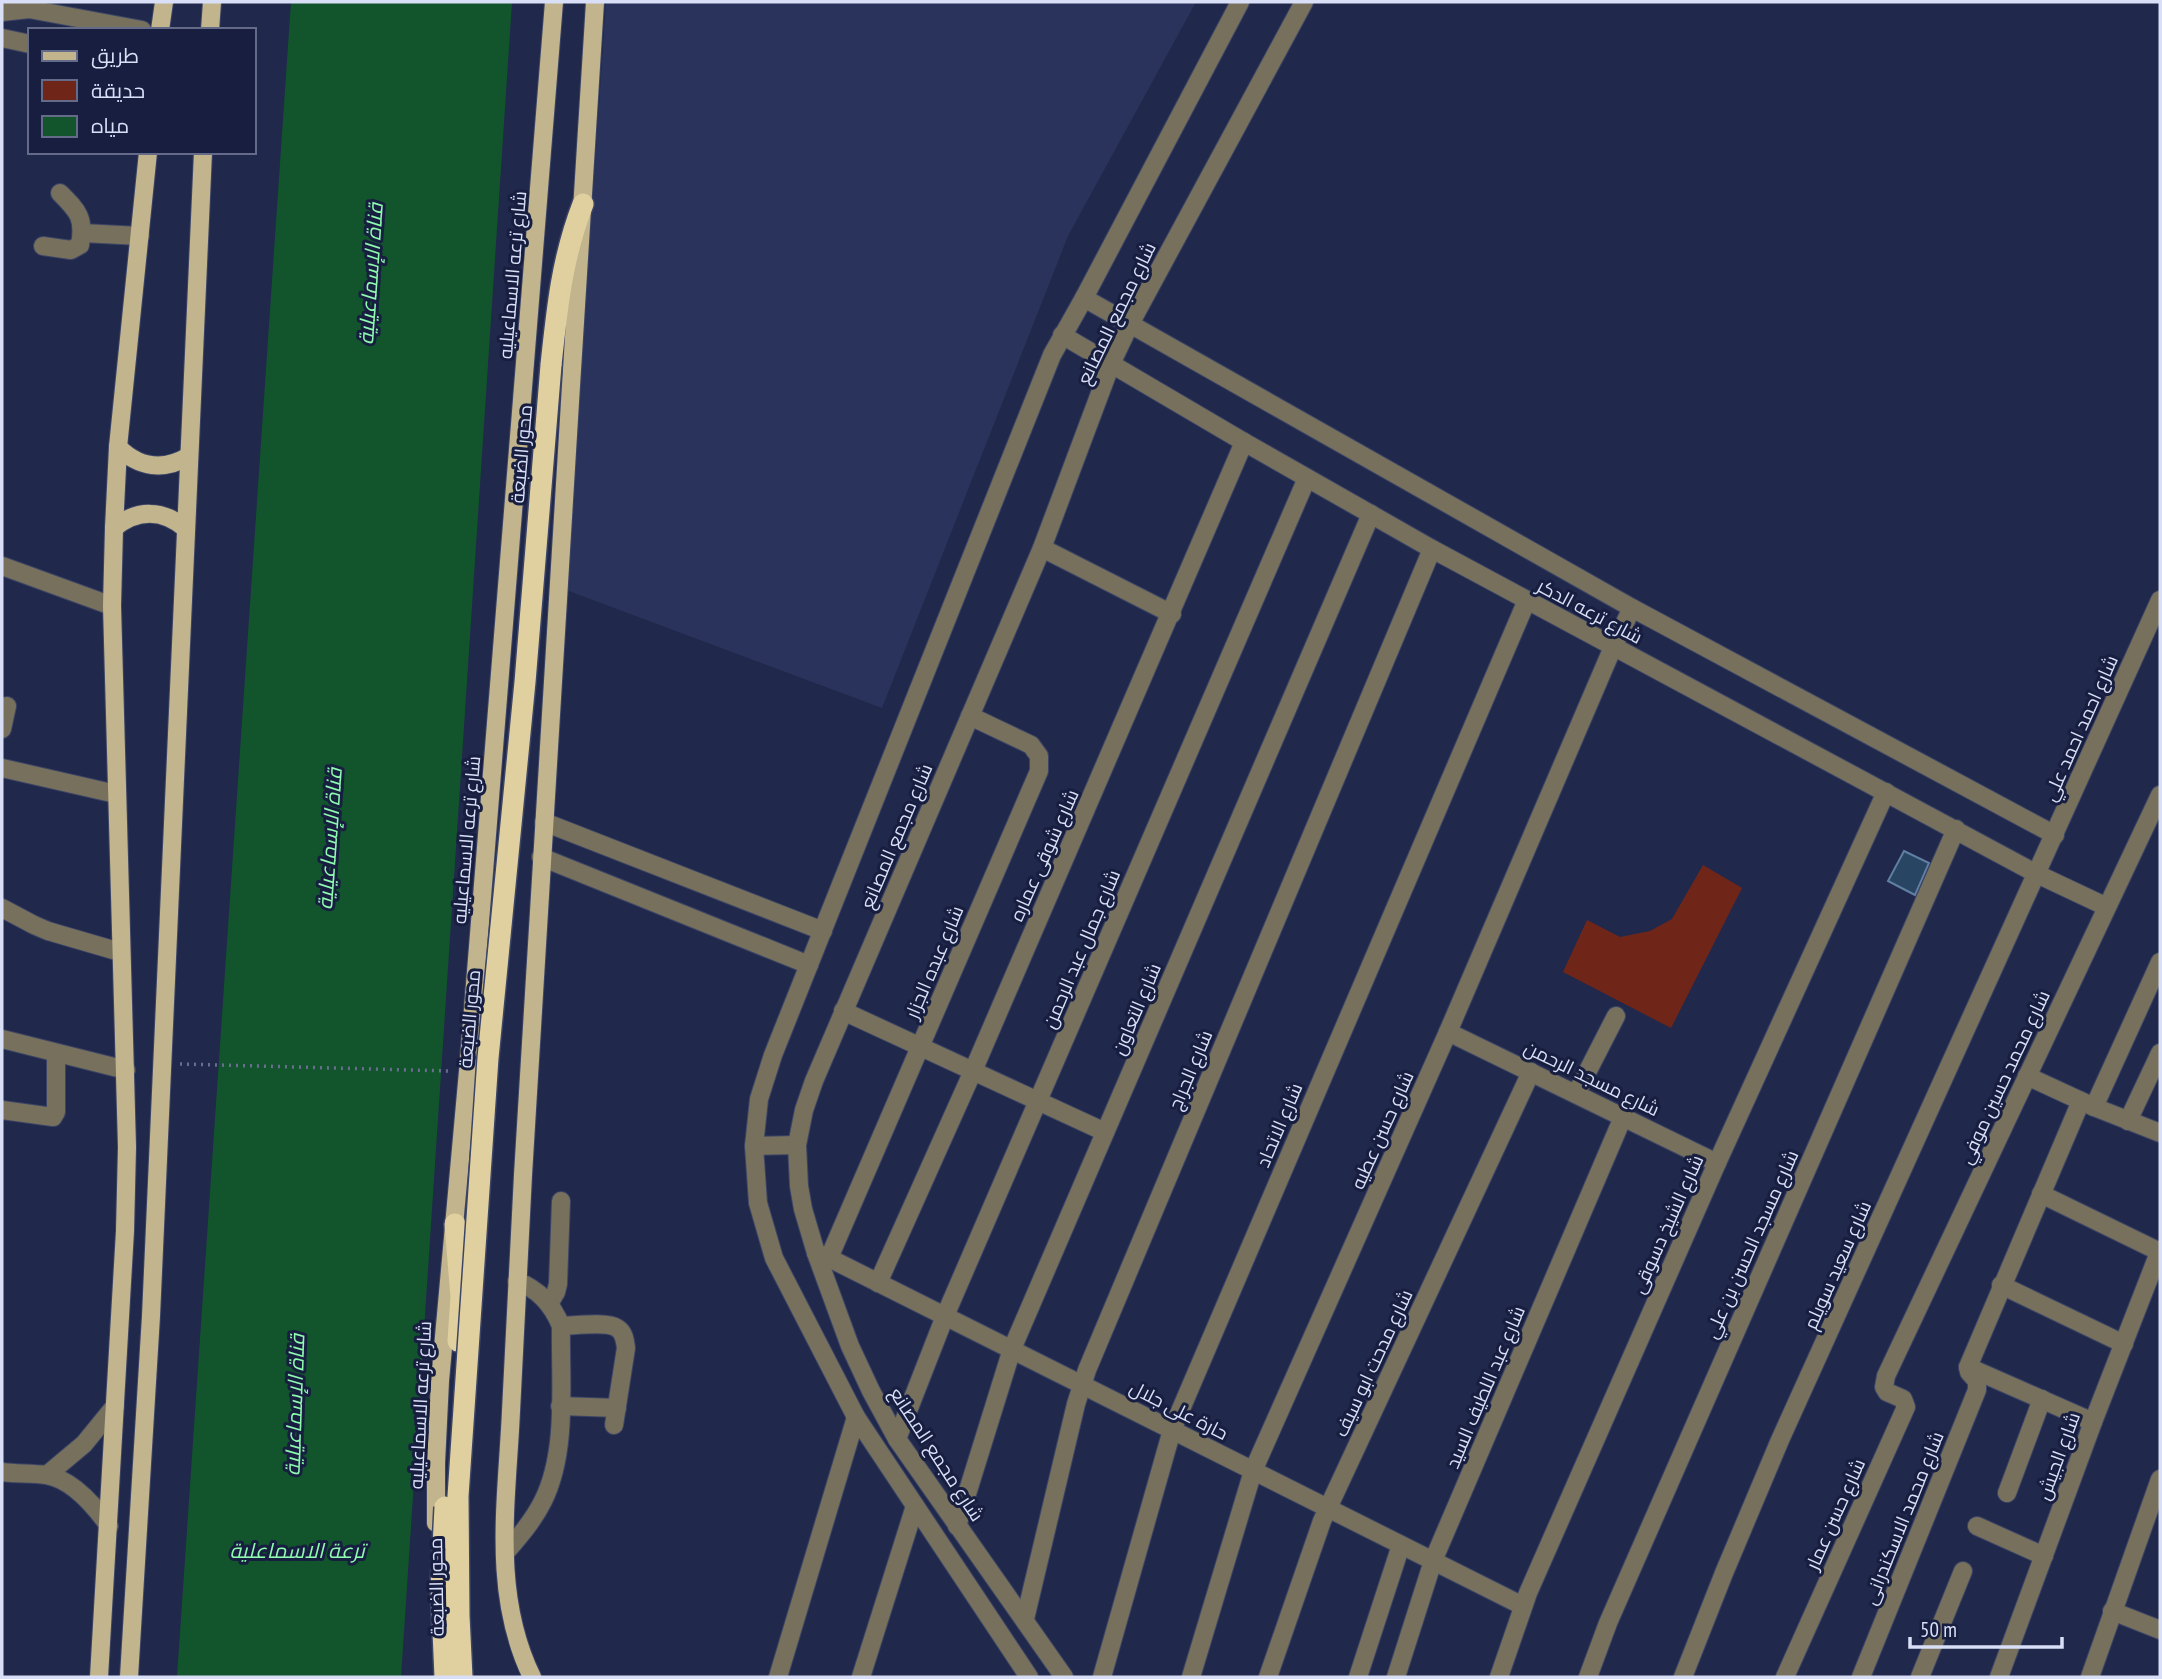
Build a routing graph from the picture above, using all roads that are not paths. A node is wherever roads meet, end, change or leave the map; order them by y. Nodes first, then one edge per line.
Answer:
1 (164, 2) edge
2 (212, 2) edge
3 (554, 2) edge
4 (595, 2) edge
5 (1240, 2) edge
6 (1304, 2) edge
7 (2, 12) edge
8 (131, 28) edge
9 (160, 28) edge
10 (210, 28) edge
11 (2, 38) edge
12 (28, 44) edge
13 (148, 154) edge
14 (203, 154) edge
15 (60, 193) dead end
16 (583, 204) junction
17 (82, 233) junction
18 (140, 236) junction
19 (43, 246) dead end
20 (1084, 298) junction
21 (1130, 324) junction
22 (1062, 335) junction
23 (1111, 364) junction
24 (1244, 442) junction
25 (118, 447) junction
26 (189, 456) junction
27 (1307, 478) junction
28 (1371, 514) junction
29 (114, 528) junction
30 (186, 529) junction
31 (1042, 548) junction
32 (1432, 549) junction
33 (2, 566) edge
34 (1527, 600) junction
35 (2160, 600) edge
36 (112, 606) junction
37 (1632, 608) junction
38 (1172, 614) junction
39 (1613, 647) junction
40 (7, 706) dead end
41 (970, 716) junction
42 (2, 729) edge
43 (2, 768) edge
44 (1886, 792) junction
45 (116, 794) junction
46 (2160, 795) edge
47 (544, 822) junction
48 (1956, 829) junction
49 (2056, 835) junction
50 (541, 857) junction
51 (2037, 874) junction
52 (2108, 907) junction
53 (2, 908) edge
54 (823, 931) junction
55 (120, 952) junction
56 (2160, 962) edge
57 (809, 965) junction
58 (843, 1011) junction
59 (1616, 1016) dead end
60 (1448, 1032) junction
61 (2, 1039) edge
62 (920, 1047) junction
63 (56, 1053) junction
64 (2160, 1053) edge
65 (126, 1070) junction
66 (973, 1071) junction
67 (1531, 1072) junction
68 (2027, 1076) junction
69 (1576, 1094) junction
70 (1039, 1101) junction
71 (2088, 1104) junction
72 (2, 1110) edge
73 (1623, 1117) junction
74 (2128, 1121) junction
75 (1105, 1132) junction
76 (2160, 1133) edge
77 (797, 1145) junction
78 (754, 1146) junction
79 (1717, 1163) junction
80 (2041, 1194) junction
81 (561, 1201) dead end
82 (455, 1224) junction
83 (2160, 1251) edge
84 (822, 1255) junction
85 (517, 1281) junction
86 (878, 1283) junction
87 (2001, 1285) junction
88 (549, 1304) junction
89 (945, 1316) junction
90 (561, 1326) junction
91 (2124, 1344) junction
92 (1012, 1349) junction
93 (1970, 1371) junction
94 (1886, 1376) joint
95 (1082, 1384) junction
96 (2042, 1399) junction
97 (115, 1406) junction
98 (560, 1406) junction
99 (856, 1417) junction
100 (2093, 1422) junction
101 (1172, 1430) junction
102 (897, 1439) junction
103 (1254, 1471) junction
104 (2, 1472) edge
105 (47, 1475) junction
106 (2160, 1479) edge
107 (2007, 1493) dead end
108 (915, 1506) junction
109 (1328, 1508) junction
110 (2153, 1522) edge
111 (108, 1526) junction
112 (1977, 1526) dead end
113 (957, 1527) junction
114 (1401, 1545) junction
115 (505, 1553) junction
116 (2044, 1556) junction
117 (1433, 1561) junction
118 (1962, 1571) dead end
119 (1523, 1606) junction
120 (2112, 1611) junction
121 (1025, 1619) junction
122 (2160, 1630) edge
123 (99, 1677) edge
124 (128, 1677) edge
125 (444, 1677) edge
126 (463, 1677) edge
127 (532, 1677) edge
128 (778, 1677) edge
129 (861, 1677) edge
130 (1029, 1677) edge
131 (1064, 1677) edge
132 (1102, 1677) edge
133 (1191, 1677) edge
134 (1268, 1677) edge
135 (1358, 1677) edge
136 (1396, 1677) edge
137 (1499, 1677) edge
138 (1588, 1677) edge
139 (1684, 1677) edge
140 (1785, 1677) edge
141 (1861, 1677) edge
142 (1920, 1677) edge
143 (1999, 1677) edge
144 (2090, 1677) edge

1 - 9 main road
2 - 10 main road
3 - 82 main road, شارع ترعه الاسماعيليه
4 - 16 main road
5 - 20 street, شارع مجمع المصانع
6 - 21 street, شارع مجمع المصانع
7 - 8 street
11 - 12 street
13 - 18 main road
14 - 26 main road
15 - 17 street
16 - 47 main road
16 - 126 highway, محور الضبعة, bridge
17 - 18 street
17 - 19 street
18 - 25 main road
20 - 21 street, شارع ترعه الدكر
20 - 22 street, شارع مجمع المصانع
21 - 23 street, شارع مجمع المصانع
21 - 37 street, شارع ترعه الدكر
22 - 23 street, شارع ترعه الدكر
22 - 54 street, شارع مجمع المصانع
23 - 24 street, شارع ترعه الدكر
23 - 31 street, شارع مجمع المصانع
24 - 27 street, شارع ترعه الدكر
24 - 38 street, شارع شوقى عماره
25 - 26 main road
25 - 29 main road
26 - 30 main road
27 - 28 street, شارع ترعه الدكر
27 - 70 street, شارع جمال عبد الرحمن
28 - 32 street, شارع ترعه الدكر
28 - 75 street, شارع التعاون
29 - 30 main road
29 - 36 main road
30 - 124 main road
31 - 38 street
31 - 41 street, شارع مجمع المصانع
32 - 34 street, شارع ترعه الدكر
32 - 95 street, شارع الجراج
33 - 36 street
34 - 39 street, شارع ترعه الدكر
34 - 101 street, شارع الاتحاد
35 - 49 street, شارع احمد احمد علي
36 - 45 main road
37 - 39 street, شارع حسن عطيه
37 - 49 street, شارع ترعه الدكر
38 - 66 street, شارع شوقى عماره
39 - 44 street, شارع ترعه الدكر
39 - 60 street, شارع حسن عطيه
40 - 42 street
41 - 58 street, شارع مجمع المصانع
41 - 62 street, شارع عبده الجزار
43 - 45 street
44 - 48 street, شارع ترعه الدكر
44 - 79 street, شارع الشيخ دسوقى
45 - 55 main road
46 - 52 street, شارع محمد حسين موفي
47 - 50 main road
47 - 54 street
48 - 51 street, شارع ترعه الدكر
48 - 138 street, شارع مسجد الحسن بن علي
49 - 51 street, شارع احمد احمد علي
50 - 57 street
50 - 85 main road
51 - 52 street, شارع ترعه الدكر
51 - 139 street, شارع سعيد سويلم
52 - 68 street, شارع محمد حسين موفي
53 - 55 street
54 - 57 street, شارع مجمع المصانع
55 - 65 main road
56 - 71 street, شارع محمد الاسكندرانى
57 - 78 street, شارع مجمع المصانع
58 - 62 street
58 - 77 street, شارع مجمع المصانع
59 - 69 street
60 - 67 street, شارع مسجد الرحمن
60 - 103 street, شارع حسن عطيه
61 - 63 street
62 - 66 street
62 - 84 street, شارع عبده الجزار
63 - 65 street
63 - 72 street
64 - 74 street
65 - 97 main road
66 - 70 street
66 - 86 street, شارع شوقى عماره
67 - 69 street, شارع مسجد الرحمن
67 - 109 street, شارع مدحت ابو سيف
68 - 71 street
68 - 94 street, شارع محمد حسين موفي
69 - 73 street, شارع مسجد الرحمن
70 - 75 street
70 - 89 street, شارع جمال عبد الرحمن
71 - 74 street
71 - 80 street, شارع محمد الاسكندرانى
73 - 79 street, شارع مسجد الرحمن
73 - 117 street, شارع عبد اللطيف السيد
74 - 76 street
75 - 92 street, شارع التعاون
77 - 78 street
77 - 84 street, شارع مجمع المصانع
78 - 99 street, شارع مجمع المصانع
79 - 119 street, شارع الشيخ دسوقى
80 - 83 street
80 - 87 street, شارع محمد الاسكندرانى
81 - 88 street
82 - 125 highway, bridge
82 - 126 main road, شارع ترعه الاسماعيليه
83 - 91 street, شارع الجيش
84 - 86 street, حارة على جلال
84 - 102 street, شارع مجمع المصانع
85 - 88 street
85 - 115 main road
86 - 89 street, حارة على جلال
87 - 91 street
87 - 93 street, شارع محمد الاسكندرانى
88 - 90 street
89 - 92 street, حارة على جلال
89 - 102 street, شارع جمال عبد الرحمن
90 - 98 street
90 - 98 street
91 - 100 street, شارع الجيش
92 - 95 street, حارة على جلال
92 - 113 street, شارع التعاون
93 - 96 street
93 - 141 street, شارع محمد الاسكندرانى
94 - 140 street, شارع حسن عمار
95 - 101 street, حارة على جلال
95 - 121 street, شارع الجراج
96 - 100 street
96 - 107 street
97 - 105 street
97 - 111 main road
98 - 115 street
99 - 108 street, شارع مجمع المصانع
99 - 128 street
100 - 116 street, شارع الجيش
101 - 103 street, حارة على جلال
101 - 132 street, شارع الاتحاد
102 - 113 street, شارع مجمع المصانع
103 - 109 street, حارة على جلال
103 - 133 street, شارع حسن عطيه
104 - 105 street
105 - 111 street
106 - 110 street
108 - 129 street
108 - 130 street, شارع مجمع المصانع
109 - 114 street, حارة على جلال
109 - 134 street, شارع مدحت ابو سيف
110 - 120 street
111 - 123 main road
112 - 116 street
113 - 121 street, شارع مجمع المصانع
114 - 117 street, حارة على جلال
114 - 135 street
115 - 127 main road
116 - 143 street, شارع الجيش
117 - 119 street, حارة على جلال
117 - 136 street, شارع عبد اللطيف السيد
118 - 142 street
119 - 137 street, شارع الشيخ دسوقى
120 - 122 street
120 - 144 street
121 - 131 street, شارع مجمع المصانع

